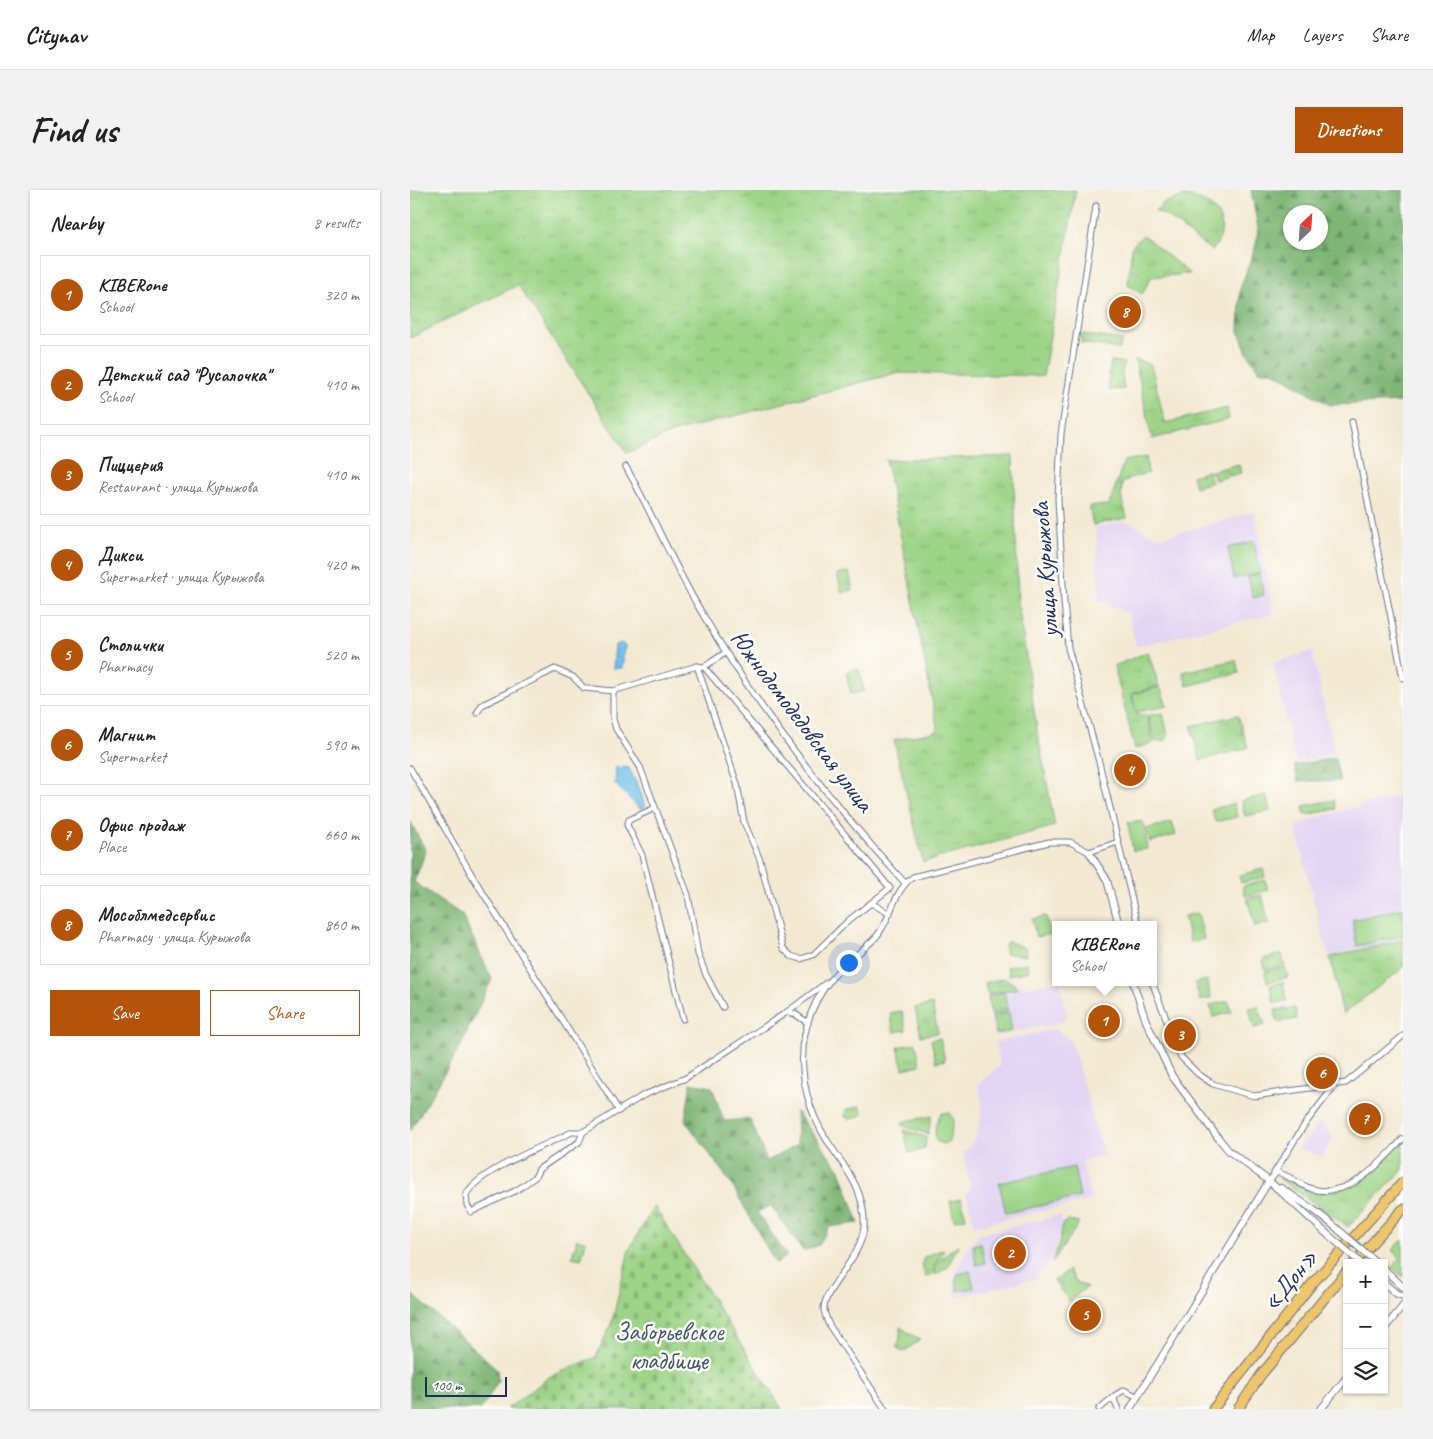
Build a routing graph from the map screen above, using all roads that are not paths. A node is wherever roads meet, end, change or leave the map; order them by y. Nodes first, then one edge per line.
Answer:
1 (1096, 206) dead end
2 (1352, 422) dead end
3 (626, 467) dead end
4 (726, 653) junction
5 (697, 666) junction
6 (704, 667) junction
7 (1403, 678) edge
8 (613, 691) junction
9 (477, 713) dead end
10 (410, 768) edge
11 (655, 808) junction
12 (1118, 842) junction
13 (1089, 852) junction
14 (905, 883) junction
15 (871, 903) junction
16 (890, 914) junction
17 (1118, 921) edge
18 (1137, 921) edge
19 (831, 979) junction
20 (1134, 986) edge
21 (1154, 986) edge
22 (723, 1007) dead end
23 (787, 1012) junction
24 (683, 1018) dead end
25 (808, 1023) junction
26 (1403, 1036) edge
27 (1335, 1085) junction
28 (619, 1111) junction
29 (583, 1132) junction
30 (1403, 1139) edge
31 (1273, 1174) junction
32 (1269, 1181) junction
33 (1403, 1182) edge
34 (1403, 1209) edge
35 (1356, 1259) edge
36 (1358, 1259) edge
37 (1372, 1259) edge
38 (1388, 1273) edge
39 (1343, 1276) edge
40 (1388, 1286) edge
41 (1403, 1287) edge
42 (1403, 1296) edge
43 (1403, 1306) edge
44 (1388, 1324) edge
45 (1343, 1382) edge
46 (1116, 1395) junction
47 (1138, 1397) junction
48 (885, 1409) edge
49 (1099, 1409) edge
50 (1118, 1409) edge
51 (1130, 1409) edge
52 (1213, 1409) edge
53 (1238, 1409) edge
54 (1320, 1409) edge

1 - 12 street, улица Курыжова
2 - 7 street
3 - 4 street, Южнодомодедовская улица
4 - 6 street
4 - 14 street, Южнодомодедовская улица
5 - 6 street
5 - 8 street
5 - 15 street
6 - 15 street
8 - 9 street
8 - 11 street
10 - 28 street
11 - 22 street
11 - 24 street
12 - 13 street
12 - 18 street, улица Курыжова
13 - 14 street
13 - 17 street
14 - 16 street
15 - 16 street
16 - 19 street
19 - 23 street
19 - 25 street
20 - 32 street
21 - 27 street
23 - 25 street
23 - 28 street
25 - 48 street
26 - 27 street
27 - 31 street
28 - 29 street
29 - 29 street
30 - 31 street
31 - 32 street
32 - 35 street, bridge
32 - 37 street, bridge
32 - 47 street
33 - 52 highway, «Дон»
34 - 36 highway, «Дон»
38 - 41 street
39 - 53 highway, «Дон»
40 - 42 street
43 - 44 street
45 - 54 street
46 - 47 street
46 - 49 street
46 - 50 street
47 - 51 street
49 - 50 street

